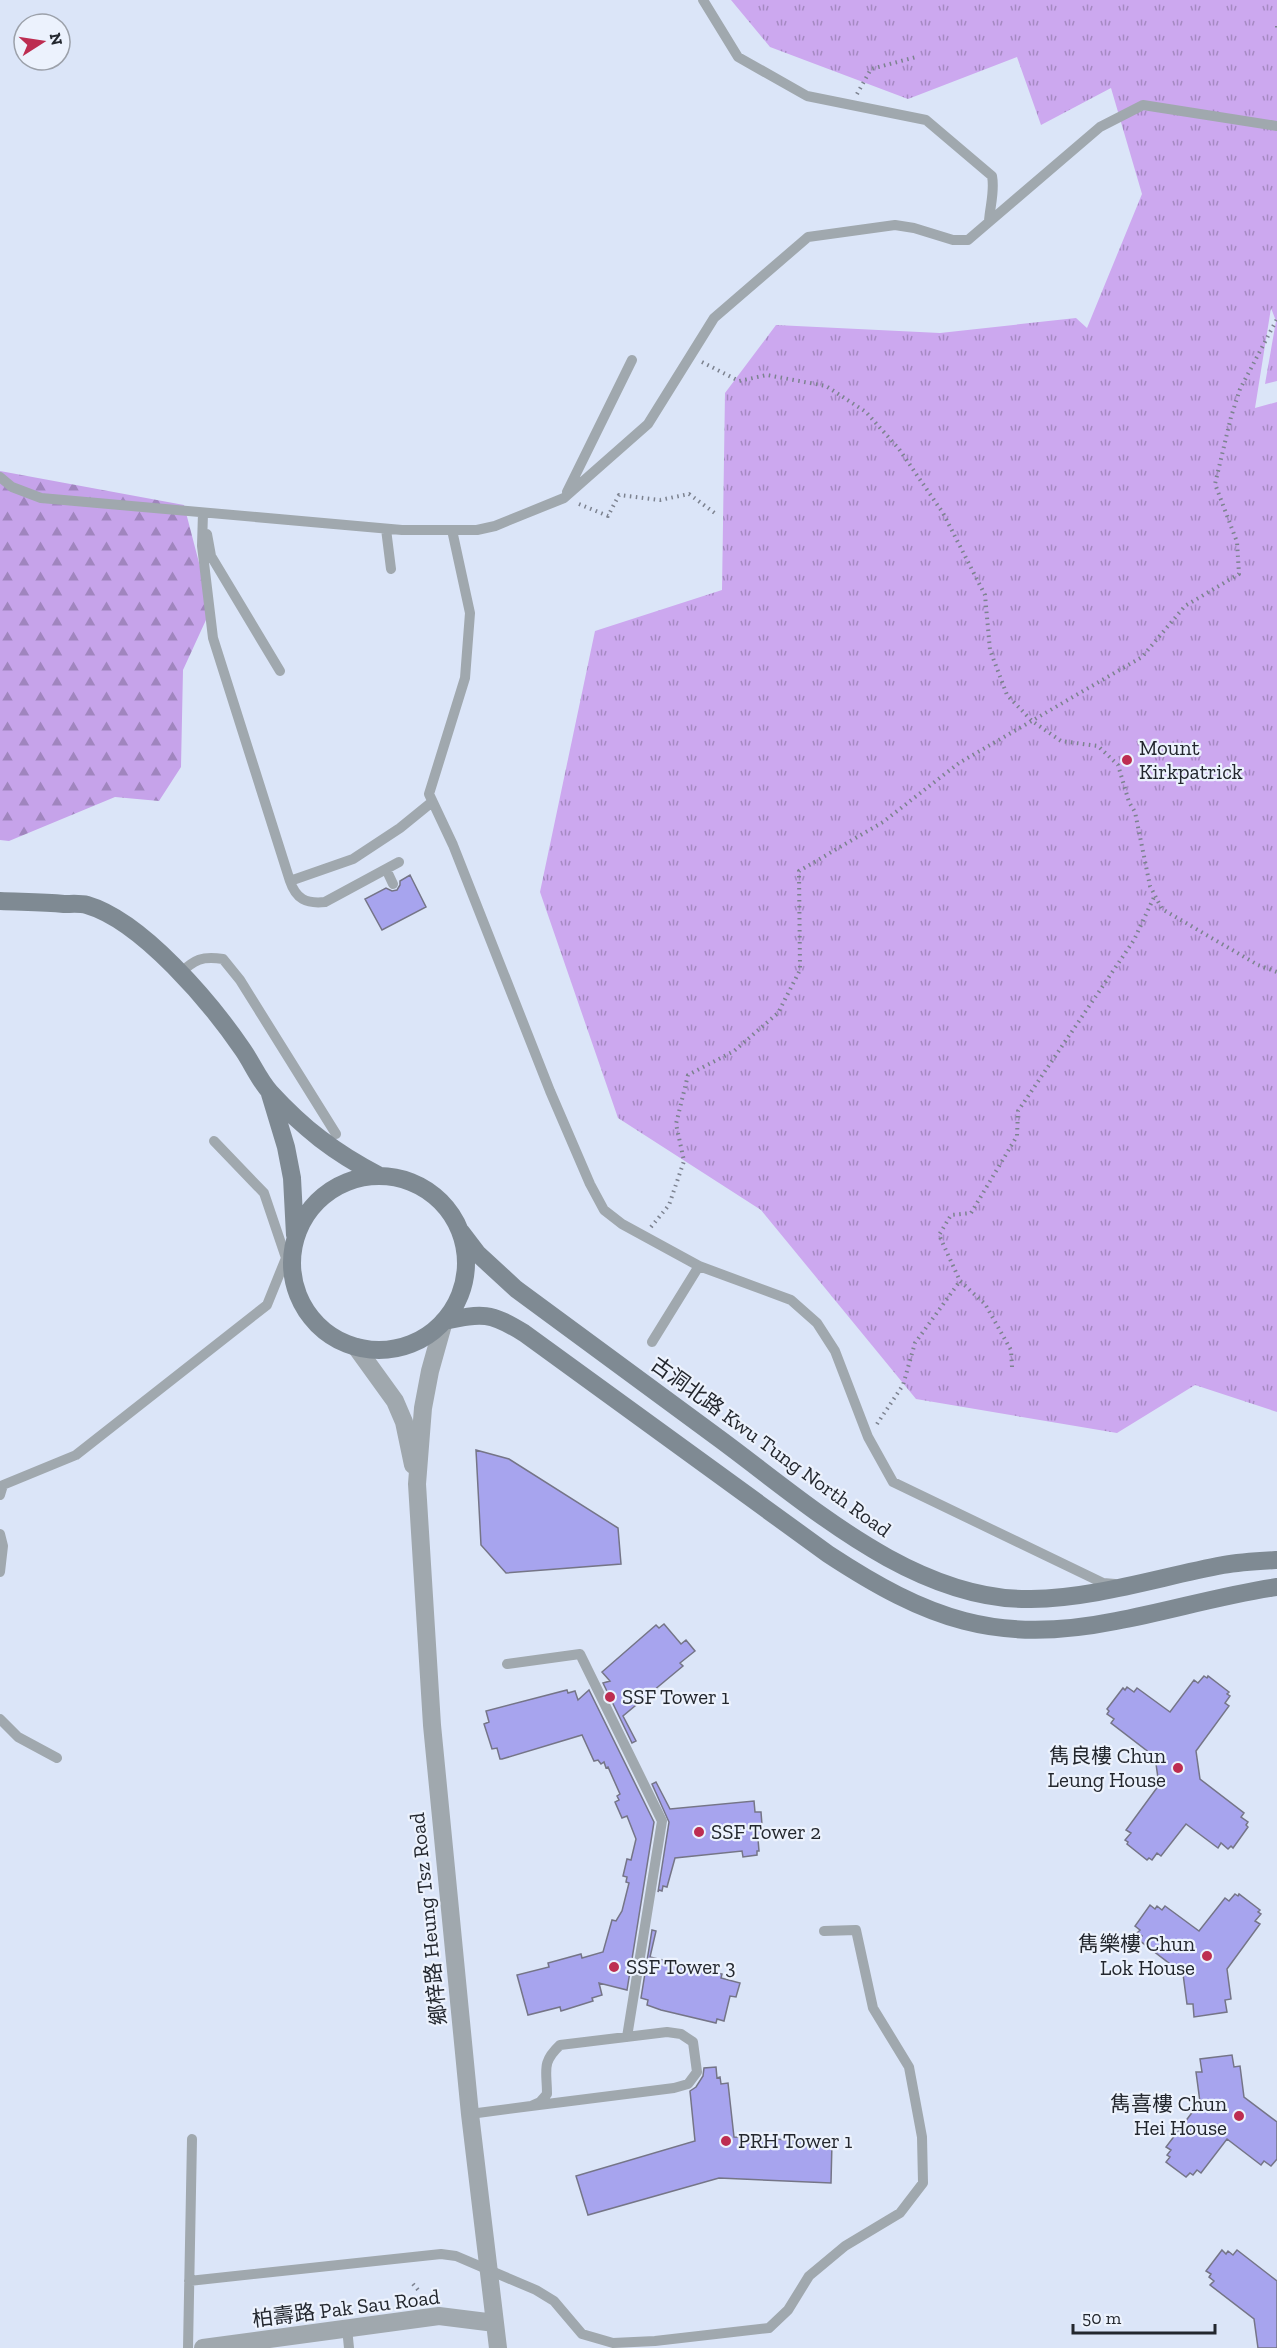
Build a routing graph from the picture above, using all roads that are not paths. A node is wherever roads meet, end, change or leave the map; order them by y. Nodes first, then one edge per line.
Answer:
1 (703, 0) edge
2 (1277, 126) edge
3 (989, 221) junction
4 (632, 360) dead end
5 (0, 477) edge
6 (564, 498) junction
7 (203, 513) junction
8 (386, 529) junction
9 (452, 530) junction
10 (391, 569) dead end
11 (280, 671) dead end
12 (432, 802) junction
13 (399, 862) dead end
14 (386, 869) junction
15 (290, 881) junction
16 (393, 884) dead end
17 (0, 901) edge
18 (179, 974) junction
19 (268, 1090) junction
20 (336, 1134) dead end
21 (214, 1141) dead end
22 (378, 1175) junction
23 (461, 1232) junction
24 (295, 1236) junction
25 (699, 1266) junction
26 (444, 1321) junction
27 (652, 1342) dead end
28 (356, 1347) junction
29 (417, 1484) junction
30 (0, 1495) edge
31 (0, 1534) edge
32 (1277, 1554) edge
33 (1277, 1560) edge
34 (0, 1572) edge
35 (1277, 1587) edge
36 (507, 1664) dead end
37 (0, 1719) edge
38 (57, 1758) dead end
39 (824, 1931) dead end
40 (627, 2037) junction
41 (531, 2106) junction
42 (470, 2114) junction
43 (192, 2139) dead end
44 (189, 2281) junction
45 (495, 2323) junction
46 (347, 2328) junction
47 (188, 2348) edge
48 (203, 2348) edge
49 (349, 2348) edge
50 (498, 2348) edge

1 - 3 lane
2 - 3 lane
3 - 6 lane
4 - 6 lane
5 - 7 lane
6 - 9 lane
7 - 8 lane
7 - 11 lane
7 - 15 lane
8 - 9 lane
8 - 10 lane
9 - 12 lane
12 - 15 lane
12 - 25 lane
13 - 14 lane
14 - 15 lane
14 - 16 lane
17 - 18 main road, 古洞北路 Kwu Tung North Road
18 - 19 main road, 古洞北路 Kwu Tung North Road
18 - 20 lane
19 - 22 main road, 古洞北路 Kwu Tung North Road
19 - 24 main road, 古洞北路 Kwu Tung North Road
21 - 30 lane
22 - 23 main road, 古洞北路 Kwu Tung North Road
22 - 24 main road, 古洞北路 Kwu Tung North Road
23 - 26 main road, 古洞北路 Kwu Tung North Road
23 - 33 main road, 古洞北路 Kwu Tung North Road
24 - 28 main road, 古洞北路 Kwu Tung North Road
25 - 27 lane
25 - 32 lane
26 - 28 main road, 古洞北路 Kwu Tung North Road
26 - 29 street, 鄉梓路 Heung Tsz Road
26 - 35 main road, 古洞北路 Kwu Tung North Road
28 - 29 street, 鄉梓路 Heung Tsz Road
29 - 42 street, 鄉梓路 Heung Tsz Road
31 - 34 lane
36 - 40 lane
37 - 38 lane
39 - 44 lane
40 - 41 lane
40 - 41 lane
41 - 42 lane
42 - 45 street, 鄉梓路 Heung Tsz Road
43 - 44 lane
44 - 47 lane
45 - 46 street, 柏壽路 Pak Sau Road
45 - 50 street, 鄉梓路 Heung Tsz Road
46 - 48 street, 柏壽路 Pak Sau Road
46 - 49 lane

